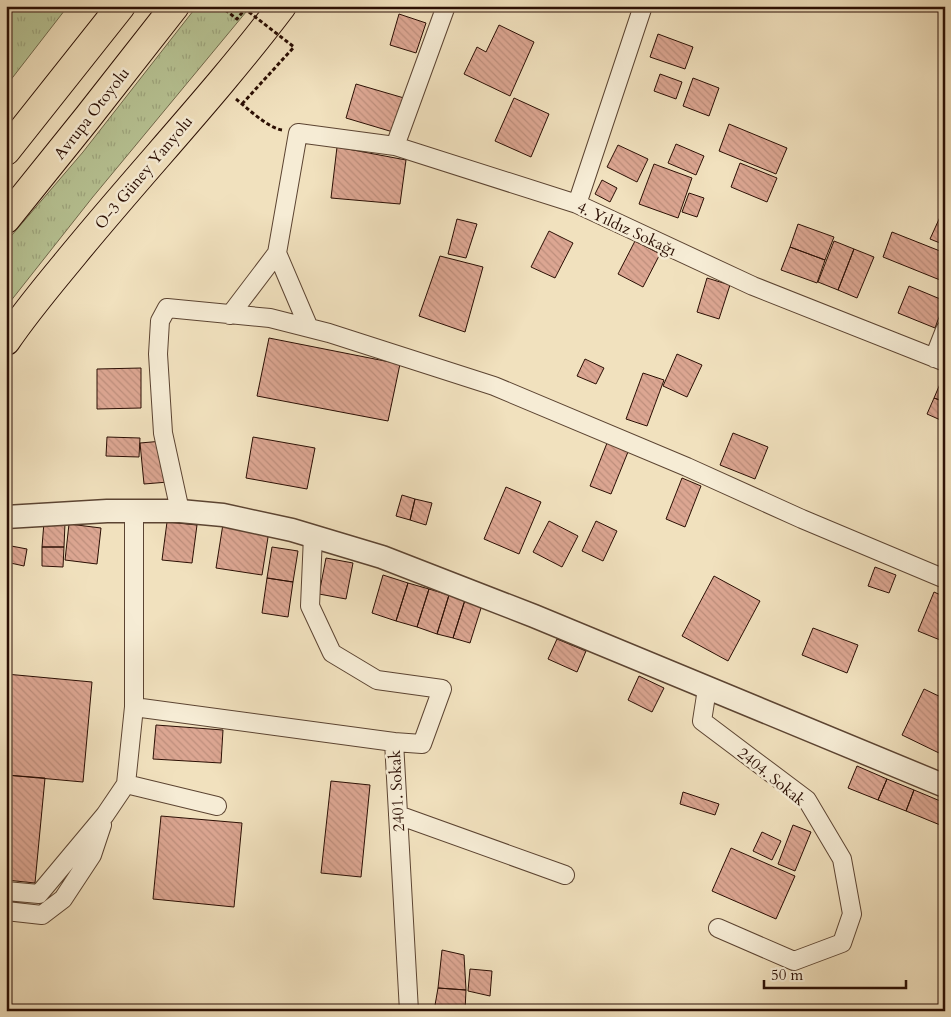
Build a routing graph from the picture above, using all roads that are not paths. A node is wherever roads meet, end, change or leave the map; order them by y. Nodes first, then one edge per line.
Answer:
1 (121, 6) edge
2 (175, 6) edge
3 (282, 6) edge
4 (446, 6) edge
5 (643, 6) edge
6 (395, 146) junction
7 (6, 152) edge
8 (577, 204) junction
9 (6, 219) edge
10 (277, 253) junction
11 (230, 315) junction
12 (23, 316) junction
13 (309, 328) junction
14 (945, 330) edge
15 (6, 341) edge
16 (6, 350) edge
17 (939, 360) edge
18 (134, 511) junction
19 (180, 511) junction
20 (9, 515) edge
21 (313, 536) junction
22 (945, 579) edge
23 (707, 689) junction
24 (134, 707) junction
25 (394, 742) junction
26 (126, 784) junction
27 (945, 786) edge
28 (218, 806) dead end
29 (398, 814) junction
30 (105, 815) junction
31 (565, 875) dead end
32 (6, 891) edge
33 (6, 911) edge
34 (718, 928) dead end
35 (409, 1011) edge

1 - 7 main road
2 - 9 main road, Avrupa Otoyolu
3 - 12 main road, O-3 Güney Yanyolu
4 - 6 street
5 - 8 street
6 - 8 street, 4. Yıldız Sokağı
6 - 10 street, 4. Yıldız Sokağı
8 - 17 street, 4. Yıldız Sokağı
10 - 11 street
10 - 13 street
11 - 13 street
11 - 19 street
12 - 15 main road, O-3 Güney Yanyolu
12 - 16 street
13 - 22 street
14 - 17 street
18 - 19 street
18 - 20 street
18 - 24 street
19 - 21 street
21 - 23 street
21 - 25 street
23 - 27 street
23 - 34 street, 2404. Sokak
24 - 25 street, 2401. Sokak
24 - 26 street
25 - 29 street, 2401. Sokak
26 - 28 street
26 - 30 street
29 - 31 street
29 - 35 street, 2401. Sokak
30 - 32 street
30 - 33 street

